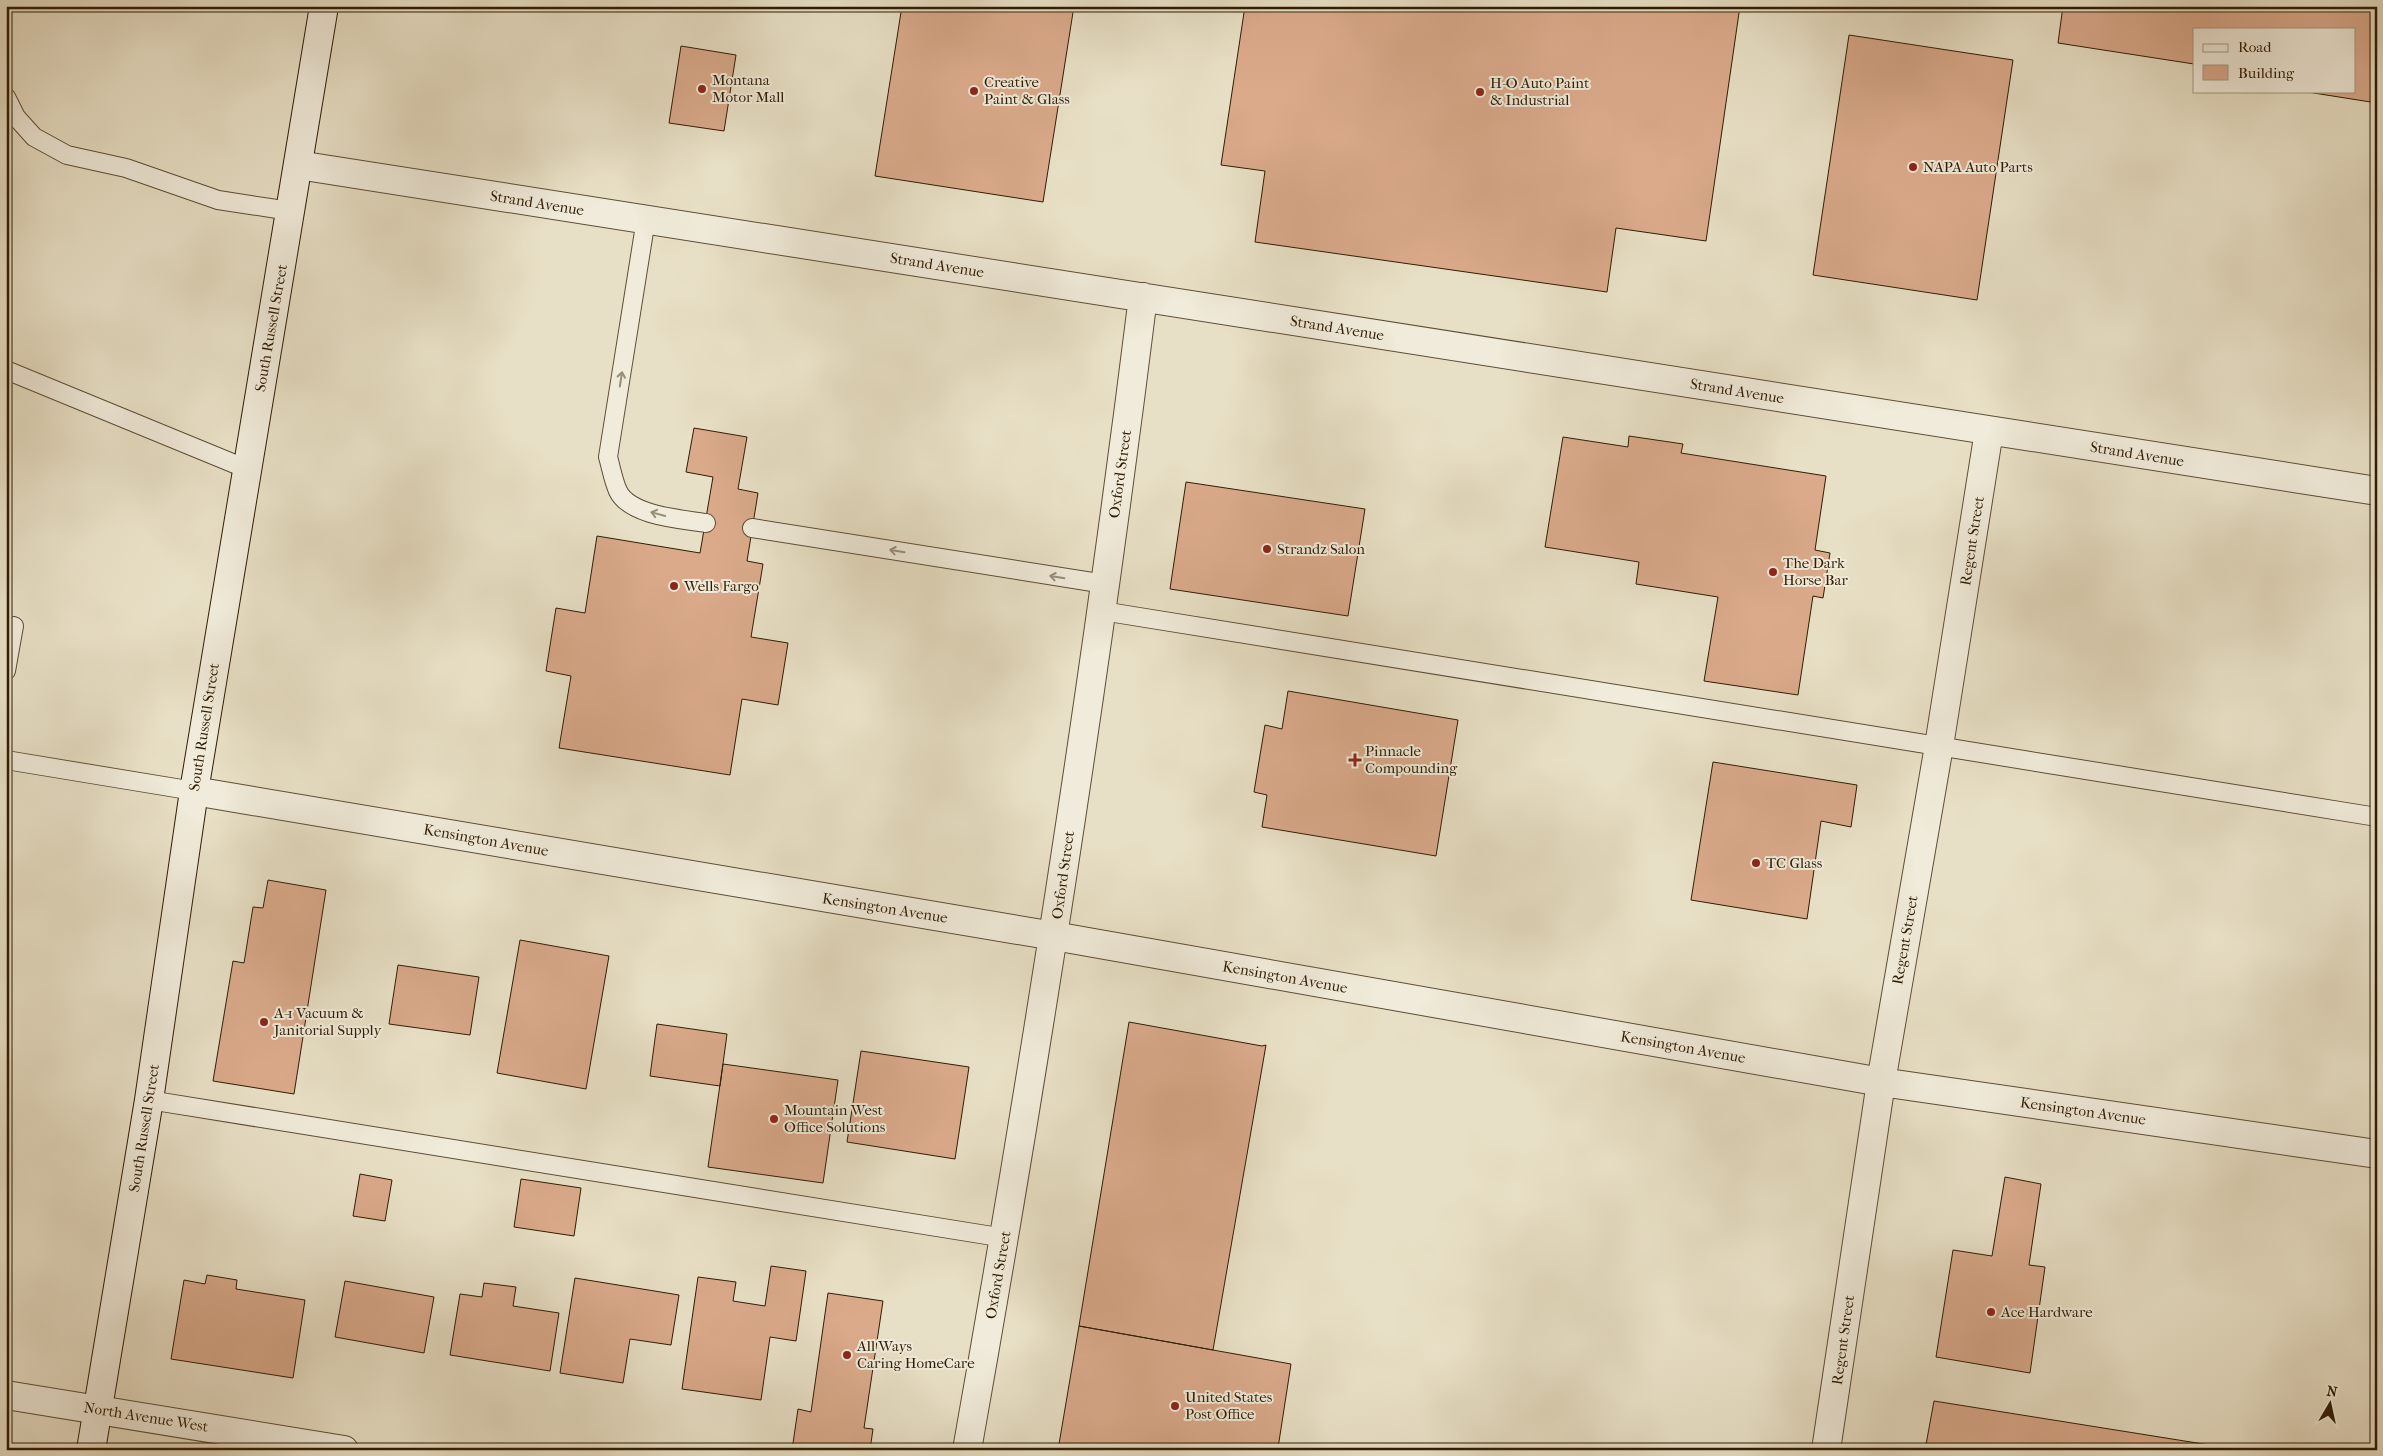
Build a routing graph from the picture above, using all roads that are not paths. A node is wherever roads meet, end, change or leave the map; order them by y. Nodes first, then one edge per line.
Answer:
1 (324, 6) edge
2 (6, 97) edge
3 (298, 165) junction
4 (290, 211) junction
5 (646, 219) junction
6 (1144, 297) junction
7 (6, 370) edge
8 (1989, 431) junction
9 (247, 469) junction
10 (2377, 490) edge
11 (706, 522) dead end
12 (752, 528) dead end
13 (1104, 597) junction
14 (14, 626) dead end
15 (6, 671) edge
16 (1939, 746) junction
17 (6, 760) edge
18 (194, 791) junction
19 (2377, 817) edge
20 (1054, 936) junction
21 (1881, 1082) junction
22 (149, 1100) junction
23 (2377, 1154) edge
24 (1005, 1238) junction
25 (6, 1395) edge
26 (98, 1409) junction
27 (91, 1450) edge
28 (344, 1450) edge
29 (967, 1450) edge
30 (1826, 1450) edge

1 - 3 street, South Russell Street
2 - 4 lane
3 - 4 street, South Russell Street
3 - 5 street, Strand Avenue
4 - 9 street, South Russell Street
5 - 6 street, Strand Avenue
11 -> 5 lane
6 - 8 street, Strand Avenue
6 - 13 street, Oxford Street
7 - 9 lane
8 - 10 street, Strand Avenue
8 - 16 street, Regent Street
9 - 18 street, South Russell Street
13 -> 12 lane
13 - 16 lane
13 - 20 street, Oxford Street
14 - 15 lane
16 - 19 lane
16 - 21 street, Regent Street
17 - 18 lane
18 - 20 street, Kensington Avenue
18 - 22 street, South Russell Street
20 - 21 street, Kensington Avenue
20 - 24 street, Oxford Street
21 - 23 street, Kensington Avenue
21 - 30 street, Regent Street
22 - 24 lane
22 - 26 street, South Russell Street
24 - 29 street, Oxford Street
25 - 26 street, North Avenue West
26 - 27 street, South Russell Street
26 - 28 street, North Avenue West

